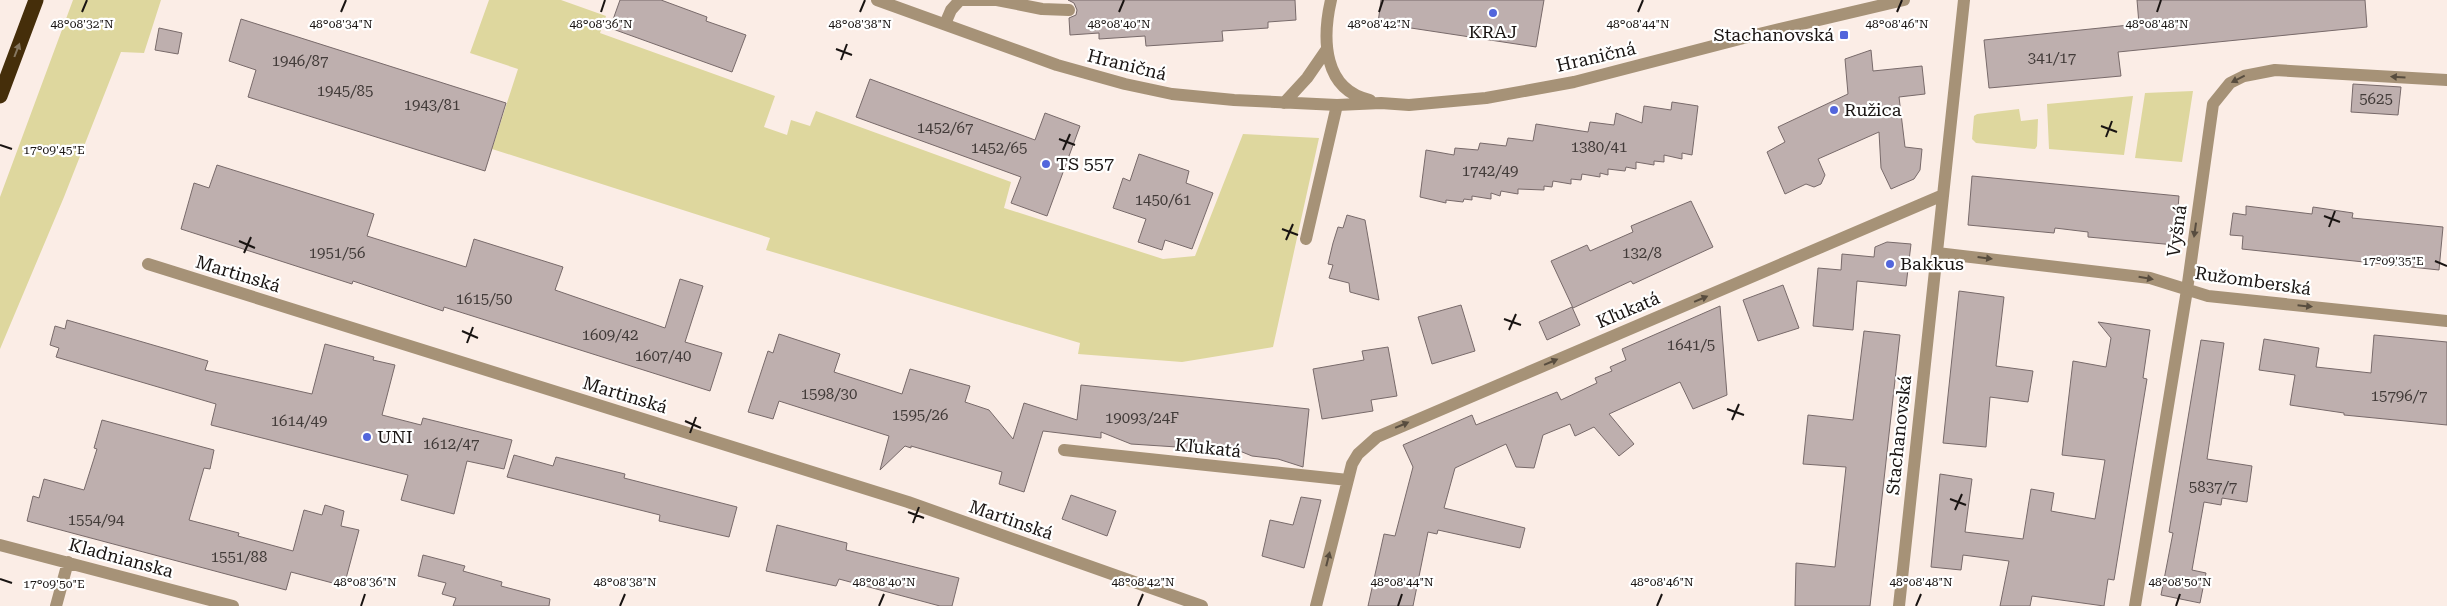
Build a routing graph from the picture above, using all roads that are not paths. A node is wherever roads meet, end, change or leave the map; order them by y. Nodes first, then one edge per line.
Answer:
1 (36, 0) edge
2 (877, 0) edge
3 (1331, 0) edge
4 (1904, 0) edge
5 (1964, 0) edge
6 (1068, 10) dead end
7 (945, 24) junction
8 (1327, 49) junction
9 (2447, 80) edge
10 (0, 96) edge
11 (1284, 103) junction
12 (1381, 103) junction
13 (1338, 105) junction
14 (1943, 195) junction
15 (1306, 239) dead end
16 (1936, 253) junction
17 (148, 264) dead end
18 (2187, 290) junction
19 (2447, 321) edge
20 (1064, 450) dead end
21 (1348, 480) junction
22 (0, 545) edge
23 (68, 562) junction
24 (56, 606) edge
25 (234, 606) edge
26 (1202, 606) edge
27 (1316, 606) edge
28 (1899, 606) edge
29 (2134, 606) edge

10 -> 1 highway
2 - 7 street, Hraničná
3 - 8 street
4 - 12 street, Hraničná
5 - 14 street, Stachanovská
6 - 7 street
7 - 11 street, Hraničná
8 - 11 street
8 - 12 street, Hraničná
9 -> 18 street, Vyšná
11 - 13 street, Hraničná
12 - 13 street, Hraničná
13 - 15 street
14 - 16 street, Stachanovská
21 -> 14 street, Kľukatá
16 -> 18 street, Ružomberská
16 - 28 street, Stachanovská
17 - 26 street, Martinská
18 -> 19 street, Ružomberská
18 - 29 street, Vyšná
20 - 21 street, Kľukatá
27 -> 21 street, Kľukatá
22 - 23 street, Kladnianska
23 - 24 street
23 - 25 street, Kladnianska

